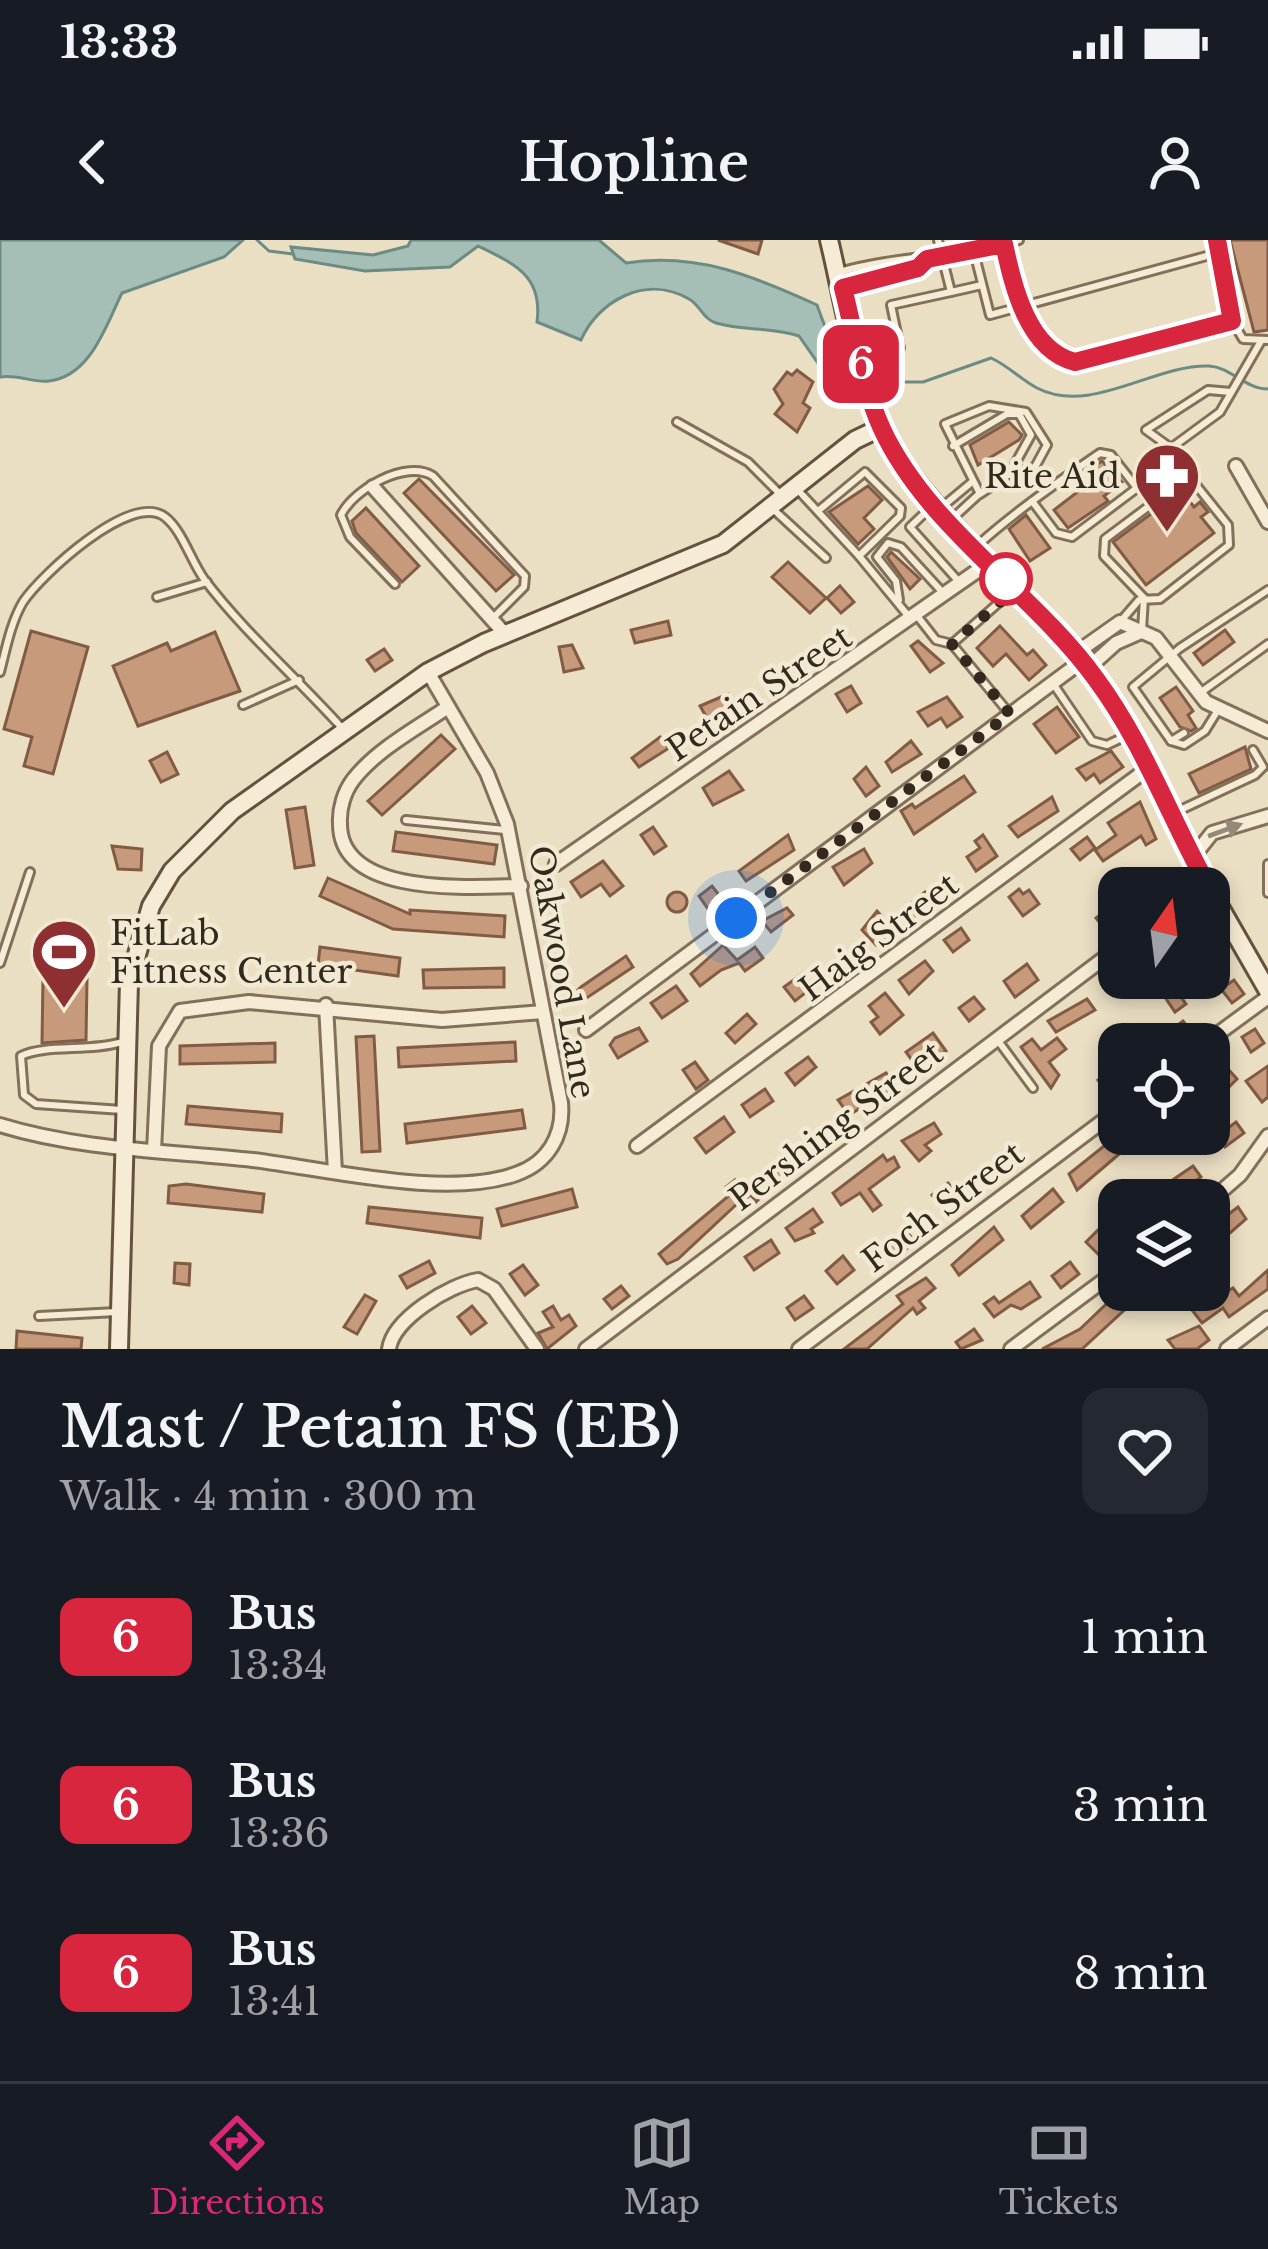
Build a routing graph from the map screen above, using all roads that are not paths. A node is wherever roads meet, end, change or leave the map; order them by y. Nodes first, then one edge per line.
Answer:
1 (829, 240) edge
2 (938, 240) edge
3 (971, 240) edge
4 (1019, 240) edge
5 (1217, 240) edge
6 (1003, 242) edge
7 (974, 250) junction
8 (1221, 252) junction
9 (942, 256) junction
10 (927, 259) junction
11 (841, 280) junction
12 (982, 285) junction
13 (951, 292) junction
14 (1020, 307) junction
15 (1232, 321) junction
16 (1265, 340) edge
17 (901, 348) dead end
18 (1231, 392) junction
19 (677, 422) dead end
20 (881, 427) junction
21 (953, 446) junction
22 (1236, 466) dead end
23 (1008, 476) junction
24 (972, 482) junction
25 (373, 487) junction
26 (980, 494) junction
27 (785, 499) junction
28 (1032, 501) junction
29 (942, 511) junction
30 (818, 512) junction
31 (900, 516) junction
32 (1268, 521) edge
33 (910, 527) junction
34 (976, 548) junction
35 (859, 556) junction
36 (826, 558) dead end
37 (990, 562) junction
38 (207, 582) junction
39 (395, 584) dead end
40 (962, 585) junction
41 (1015, 589) junction
42 (1268, 590) edge
43 (157, 597) dead end
44 (946, 597) junction
45 (1144, 598) junction
46 (899, 604) junction
47 (494, 617) junction
48 (915, 619) junction
49 (1120, 622) junction
50 (1141, 632) junction
51 (505, 634) junction
52 (952, 644) junction
53 (1268, 644) edge
54 (1172, 658) junction
55 (1082, 661) junction
56 (0, 672) edge
57 (428, 672) junction
58 (299, 680) junction
59 (1052, 682) junction
60 (1197, 695) junction
61 (243, 705) dead end
62 (448, 707) junction
63 (1218, 710) junction
64 (1010, 714) junction
65 (1207, 722) junction
66 (1195, 726) dead end
67 (344, 730) junction
68 (1268, 731) edge
69 (1131, 733) junction
70 (1184, 733) dead end
71 (1171, 741) junction
72 (1253, 750) dead end
73 (1150, 767) junction
74 (1172, 814) junction
75 (1268, 816) edge
76 (406, 820) dead end
77 (509, 831) junction
78 (1193, 857) junction
79 (556, 864) dead end
80 (1268, 864) edge
81 (1197, 867) edge
82 (30, 872) dead end
83 (520, 886) junction
84 (1268, 893) edge
85 (1230, 929) edge
86 (1098, 963) edge
87 (0, 964) edge
88 (1268, 994) edge
89 (326, 1005) junction
90 (543, 1012) junction
91 (1230, 1024) edge
92 (586, 1030) dead end
93 (997, 1039) junction
94 (125, 1041) junction
95 (1033, 1088) dead end
96 (124, 1110) junction
97 (1098, 1124) edge
98 (0, 1125) edge
99 (1268, 1136) edge
100 (124, 1146) junction
101 (637, 1146) dead end
102 (154, 1150) junction
103 (335, 1172) junction
104 (1230, 1183) edge
105 (1098, 1284) edge
106 (120, 1312) junction
107 (39, 1316) dead end
108 (1268, 1318) edge
109 (119, 1349) edge
110 (389, 1349) edge
111 (537, 1349) edge
112 (586, 1349) edge
113 (799, 1349) edge
114 (1010, 1349) edge
115 (1227, 1349) edge

1 - 11 street
2 - 9 lane
3 - 7 lane
4 - 6 lane
5 - 8 lane
6 - 7 lane
6 - 14 lane
7 - 9 lane
7 - 12 lane
8 - 14 lane
8 - 15 lane
9 - 10 lane
9 - 13 lane
10 - 11 lane
10 - 11 lane
11 - 20 street
12 - 13 lane
12 - 14 lane
13 - 17 lane
14 - 15 lane
15 - 16 lane
16 - 18 lane
18 - 18 lane
19 - 27 lane
20 - 27 street
20 - 29 street
21 - 23 lane
21 - 23 lane
21 - 24 lane
22 - 32 street
23 - 26 lane
24 - 26 lane
24 - 29 lane
25 - 39 lane
25 - 47 street
25 - 47 lane
26 - 29 lane
27 - 30 lane
27 - 36 lane
27 - 51 street
28 - 28 lane
28 - 34 lane
29 - 33 lane
29 - 34 street
30 - 31 lane
30 - 35 lane
31 - 33 lane
31 - 35 lane
33 - 40 lane
34 - 37 street
35 - 46 lane
37 - 40 street, Petain Street
37 - 41 street
38 - 43 lane
38 - 56 lane
38 - 58 lane
40 - 44 street, Petain Street
41 - 52 lane
41 - 55 street
42 - 54 lane
44 - 46 lane
44 - 48 street, Petain Street
45 - 45 lane
45 - 49 lane
45 - 50 lane
46 - 48 lane
47 - 51 street
48 - 52 lane
48 - 79 street, Petain Street
49 - 50 street
49 - 55 street
50 - 54 street
50 - 55 street
51 - 57 street
52 - 64 lane
53 - 60 lane
54 - 60 street
54 - 71 lane
55 - 59 street
55 - 69 street
57 - 62 street, Oakwood Lane
57 - 67 street
58 - 61 lane
58 - 67 lane
59 - 64 street
59 - 69 lane
60 - 63 street
62 - 77 street, Oakwood Lane
62 - 83 street
63 - 65 lane
63 - 68 street
64 - 92 street
65 - 66 lane
65 - 71 lane
67 - 94 street
69 - 73 street
70 - 71 lane
72 - 74 lane
73 - 74 street
73 - 101 street, Haig Street
74 - 78 street
78 -> 75 street
76 - 77 lane
77 - 83 street, Oakwood Lane
78 - 81 street
80 - 84 lane
82 - 87 lane
83 - 90 street, Oakwood Lane
85 - 88 street
86 - 93 street, Pershing Street
88 - 91 street
89 - 90 street
89 - 102 street
89 - 103 street
90 - 103 street, Oakwood Lane
93 - 95 lane
93 - 112 street, Pershing Street
94 - 96 street
94 - 96 lane
96 - 100 street
97 - 113 street, Foch Street
98 - 100 street, Oakwood Lane
99 - 104 street
100 - 102 street, Oakwood Lane
100 - 106 street
102 - 103 street, Oakwood Lane
105 - 114 street
106 - 107 lane
106 - 109 street
108 - 115 street
110 - 111 street

